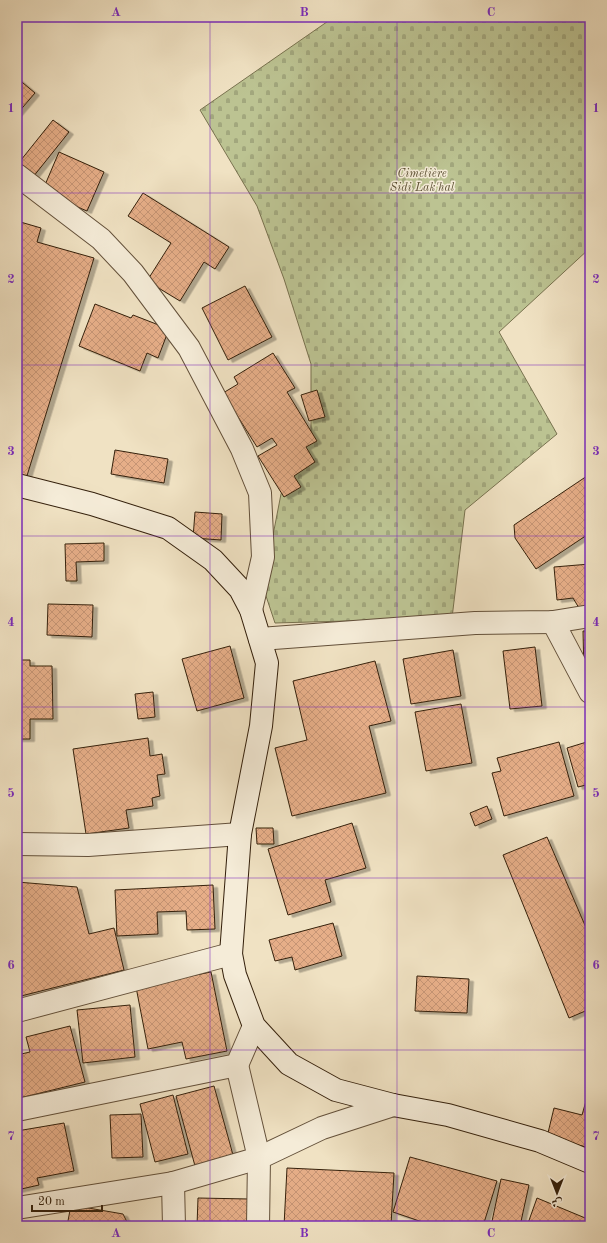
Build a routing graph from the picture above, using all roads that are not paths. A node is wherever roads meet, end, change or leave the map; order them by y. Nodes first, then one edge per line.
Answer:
1 (17, 175) edge
2 (17, 485) edge
3 (251, 610) junction
4 (590, 616) edge
5 (553, 622) junction
6 (260, 639) junction
7 (590, 692) edge
8 (240, 834) junction
9 (17, 844) edge
10 (231, 954) junction
11 (17, 1010) edge
12 (254, 1026) junction
13 (237, 1065) junction
14 (393, 1105) junction
15 (17, 1110) edge
16 (259, 1158) junction
17 (590, 1162) edge
18 (173, 1183) junction
19 (17, 1208) edge
20 (174, 1226) edge
21 (258, 1226) edge

1 - 3 street
2 - 3 street
3 - 6 street
4 - 5 street
5 - 6 street
5 - 7 street
6 - 8 street
8 - 9 street
8 - 10 street
10 - 11 street
10 - 12 street
12 - 13 street
12 - 14 street
13 - 15 street
13 - 16 street
14 - 16 street
14 - 17 street
16 - 18 street
16 - 21 street
18 - 19 street
18 - 20 street

